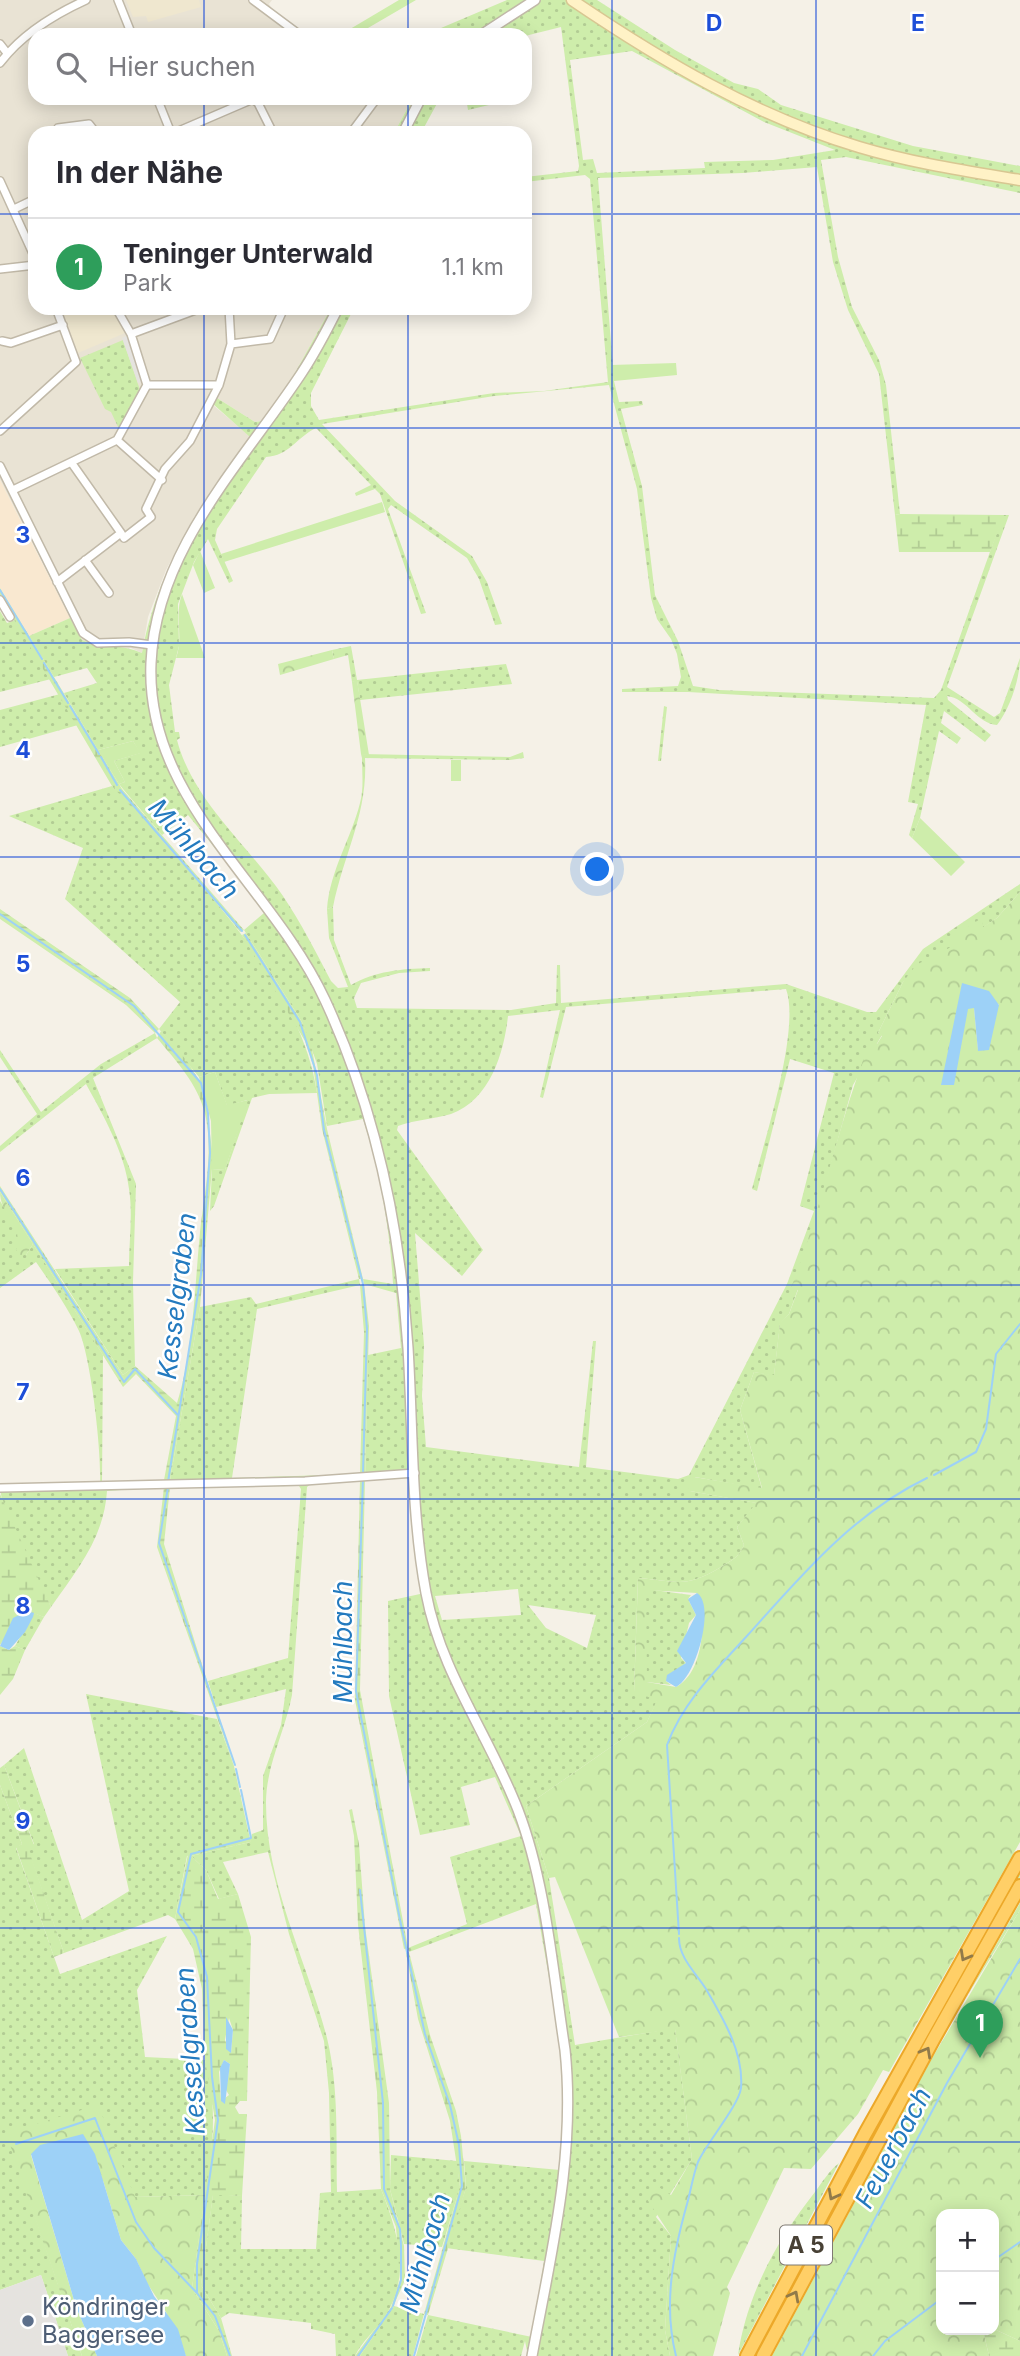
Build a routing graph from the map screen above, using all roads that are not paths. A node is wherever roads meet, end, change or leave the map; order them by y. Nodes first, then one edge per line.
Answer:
1 (86, 0) edge
2 (118, 0) edge
3 (253, 0) edge
4 (535, 0) edge
5 (572, 0) edge
6 (526, 3) edge
7 (38, 28) edge
8 (129, 28) edge
9 (291, 28) edge
10 (491, 28) edge
11 (28, 36) edge
12 (0, 44) edge
13 (7, 52) junction
14 (0, 63) edge
15 (160, 105) edge
16 (241, 105) edge
17 (259, 105) edge
18 (372, 105) edge
19 (417, 105) edge
20 (74, 126) edge
21 (91, 126) edge
22 (170, 126) edge
23 (190, 126) edge
24 (270, 126) edge
25 (356, 126) edge
26 (407, 126) edge
27 (1020, 180) edge
28 (0, 181) edge
29 (28, 202) edge
30 (14, 209) junction
31 (28, 242) edge
32 (28, 266) edge
33 (0, 269) edge
34 (59, 315) edge
35 (120, 315) edge
36 (182, 315) edge
37 (229, 315) edge
38 (281, 315) edge
39 (334, 315) edge
40 (64, 325) junction
41 (131, 334) junction
42 (2, 341) dead end
43 (231, 344) junction
44 (148, 385) junction
45 (219, 385) junction
46 (0, 431) edge
47 (117, 440) junction
48 (71, 462) junction
49 (0, 466) edge
50 (162, 480) junction
51 (13, 490) junction
52 (121, 533) junction
53 (85, 560) junction
54 (57, 582) junction
55 (108, 593) dead end
56 (0, 600) edge
57 (10, 617) dead end
58 (152, 645) junction
59 (415, 1473) junction
60 (0, 1488) edge
61 (1020, 1858) edge
62 (1020, 1886) edge
63 (532, 2356) edge
64 (747, 2356) edge
65 (763, 2356) edge

1 - 7 street
2 - 8 street
3 - 9 street
4 - 6 street
5 - 27 main road
6 - 10 street
11 - 13 street
12 - 13 street
13 - 14 street
15 - 22 street
16 - 23 street
17 - 24 street
18 - 25 street
19 - 26 street
20 - 21 street
28 - 30 street
29 - 30 street
30 - 31 street
32 - 33 street
34 - 40 street
35 - 41 street
36 - 41 street
37 - 43 street
38 - 43 street
39 - 58 street
40 - 42 street
40 - 46 street
41 - 44 street
43 - 45 street
44 - 45 street
44 - 47 street
45 - 50 street
47 - 48 street
47 - 50 street
48 - 51 street
48 - 52 street
49 - 51 street
50 - 52 street
51 - 54 street
52 - 53 street
53 - 54 street
53 - 55 street
54 - 58 street
56 - 57 street
58 - 59 street
59 - 60 street
59 - 63 street
61 -> 64 highway, A 5
65 -> 62 highway, A 5

